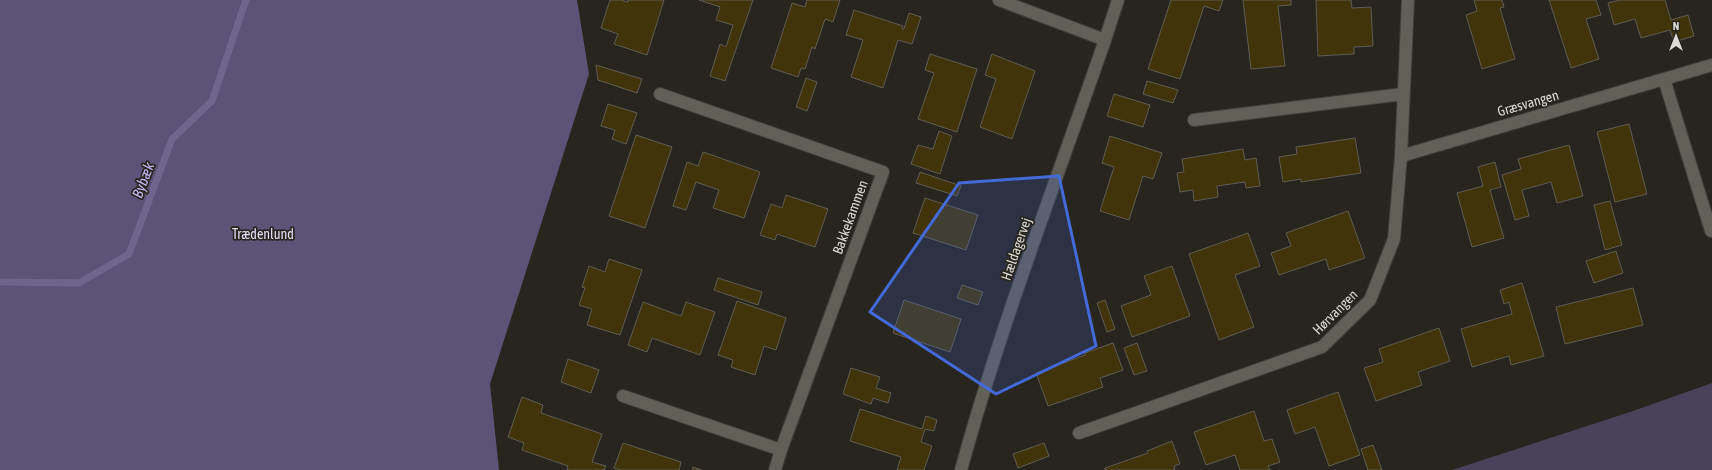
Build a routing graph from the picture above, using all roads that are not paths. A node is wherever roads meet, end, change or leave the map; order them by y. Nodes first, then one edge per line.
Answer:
1 (999, 0) edge
2 (1118, 0) edge
3 (1408, 0) edge
4 (1105, 40) junction
5 (1712, 65) edge
6 (1664, 79) junction
7 (660, 94) dead end
8 (1403, 94) junction
9 (1194, 120) dead end
10 (1401, 156) junction
11 (1710, 231) dead end
12 (624, 396) dead end
13 (1079, 433) dead end
14 (781, 450) junction
15 (775, 470) edge
16 (961, 470) edge

1 - 4 street
2 - 4 street, Hældagervej
3 - 8 street, Hørvangen
4 - 16 street, Hældagervej
5 - 6 street, Græsvangen
6 - 10 street, Græsvangen
6 - 11 street
7 - 14 street, Bakkekammen
8 - 9 street
8 - 10 street, Hørvangen
10 - 13 street, Hørvangen
12 - 14 street
14 - 15 street, Bakkekammen

